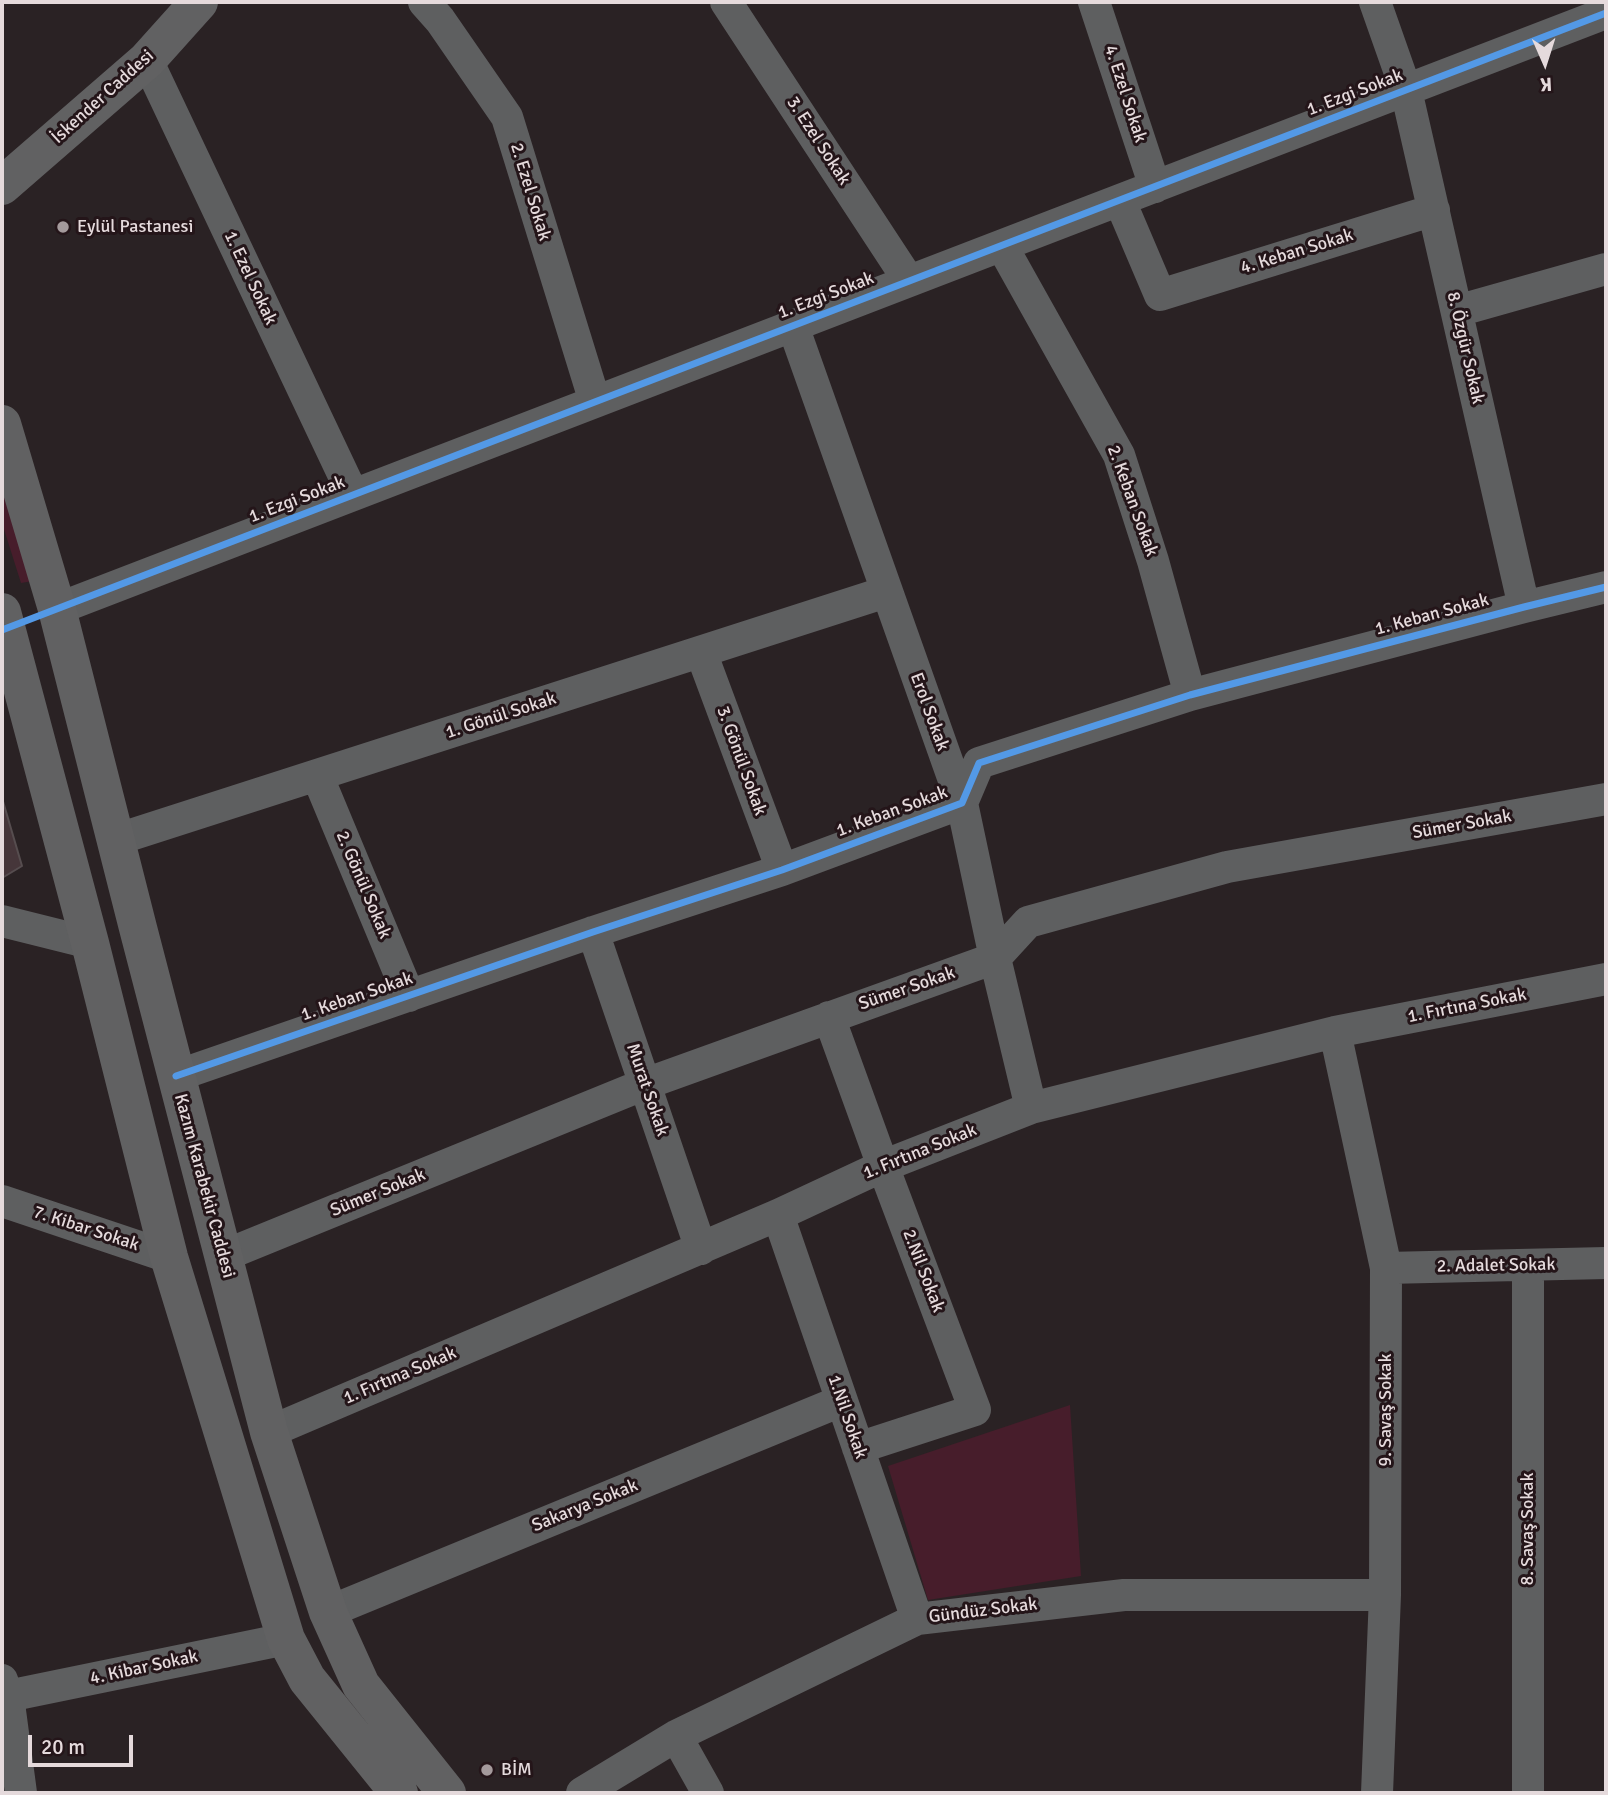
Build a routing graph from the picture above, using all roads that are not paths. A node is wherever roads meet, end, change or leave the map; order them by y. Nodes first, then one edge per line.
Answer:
1 (198, 2) edge
2 (424, 2) edge
3 (726, 2) edge
4 (1094, 2) edge
5 (1375, 2) edge
6 (1606, 16) edge
7 (147, 60) junction
8 (1406, 90) junction
9 (2, 186) edge
10 (1155, 187) junction
11 (1119, 201) junction
12 (1434, 210) junction
13 (1002, 246) junction
14 (1606, 269) edge
15 (909, 281) junction
16 (1457, 311) junction
17 (793, 326) junction
18 (595, 402) junction
19 (2, 424) edge
20 (353, 495) junction
21 (1606, 587) edge
22 (886, 592) junction
23 (1524, 607) junction
24 (57, 609) junction
25 (3, 624) edge
26 (701, 652) junction
27 (1190, 695) junction
28 (317, 775) junction
29 (1606, 799) edge
30 (962, 803) junction
31 (115, 840) junction
32 (782, 870) junction
33 (2, 920) edge
34 (138, 928) junction
35 (593, 932) junction
36 (90, 943) junction
37 (995, 958) junction
38 (1606, 979) edge
39 (409, 996) junction
40 (829, 1017) junction
41 (1335, 1032) junction
42 (176, 1076) junction
43 (645, 1084) junction
44 (1031, 1108) junction
45 (883, 1166) junction
46 (2, 1201) edge
47 (778, 1215) junction
48 (701, 1249) junction
49 (169, 1256) junction
50 (223, 1256) junction
51 (1606, 1264) edge
52 (1528, 1265) junction
53 (1386, 1268) junction
54 (841, 1401) junction
55 (269, 1432) junction
56 (858, 1448) junction
57 (1385, 1595) junction
58 (328, 1612) junction
59 (917, 1619) junction
60 (286, 1639) junction
61 (4, 1690) edge
62 (676, 1736) junction
63 (21, 1793) edge
64 (399, 1793) edge
65 (447, 1793) edge
66 (582, 1793) edge
67 (708, 1793) edge
68 (1377, 1793) edge
69 (1528, 1793) edge

1 - 7 street, İskender Caddesi
2 - 18 street, 2. Ezel Sokak
3 - 15 street, 3. Ezel Sokak
4 - 10 street, 4. Ezel Sokak
5 - 8 street, 8. Özgür Sokak
6 - 8 street, 1. Ezgi Sokak
7 - 9 street, İskender Caddesi
7 - 20 street, 1. Ezel Sokak
8 - 10 street, 1. Ezgi Sokak
8 - 12 street, 8. Özgür Sokak
10 - 11 street, 1. Ezgi Sokak
11 - 12 street, 4. Keban Sokak
11 - 13 street, 1. Ezgi Sokak
12 - 16 street, 8. Özgür Sokak
13 - 15 street, 1. Ezgi Sokak
13 - 27 street, 2. Keban Sokak
14 - 16 street
15 - 17 street, 1. Ezgi Sokak
16 - 23 street, 8. Özgür Sokak
17 - 18 street, 1. Ezgi Sokak
17 - 22 street, Erol Sokak
18 - 20 street, 1. Ezgi Sokak
19 - 24 street, Kazım Karabekir Caddesi
20 - 24 street, 1. Ezgi Sokak
21 - 23 street, 1. Keban Sokak
22 - 26 street, 1. Gönül Sokak
22 - 30 street, Erol Sokak
23 - 27 street, 1. Keban Sokak
24 - 25 street
24 - 31 street, Kazım Karabekir Caddesi
25 - 36 street
26 - 28 street, 1. Gönül Sokak
26 - 32 street, 3. Gönül Sokak
27 - 30 street, 1. Keban Sokak
28 - 31 street, 1. Gönül Sokak
28 - 39 street, 2. Gönül Sokak
29 - 37 street, Sümer Sokak
30 - 32 street, 1. Keban Sokak
30 - 37 street, Erol Sokak
31 - 34 street, Kazım Karabekir Caddesi
32 - 35 street, 1. Keban Sokak
33 - 36 street
34 - 36 street
34 - 42 street, Kazım Karabekir Caddesi
35 - 39 street, 1. Keban Sokak
35 - 43 street, Murat Sokak
36 - 49 street
37 - 40 street, Sümer Sokak
37 - 44 street, Erol Sokak
38 - 41 street, 1. Fırtına Sokak
39 - 42 street, 1. Keban Sokak
40 - 43 street, Sümer Sokak
40 - 45 street, 2.Nil Sokak
41 - 44 street, 1. Fırtına Sokak
41 - 53 street, 9. Savaş Sokak
42 - 50 street, Kazım Karabekir Caddesi
43 - 48 street, Murat Sokak
43 - 50 street, Sümer Sokak
44 - 45 street, 1. Fırtına Sokak
45 - 47 street, 1. Fırtına Sokak
45 - 56 street, 2.Nil Sokak
46 - 49 street, 7. Kibar Sokak
47 - 48 street, 1. Fırtına Sokak
47 - 54 street, 1.Nil Sokak
48 - 55 street, 1. Fırtına Sokak
49 - 60 street
50 - 55 street, Kazım Karabekir Caddesi
51 - 52 street, 2. Adalet Sokak
52 - 53 street, 2. Adalet Sokak
52 - 69 street, 8. Savaş Sokak
53 - 57 street, 9. Savaş Sokak
54 - 56 street, 1.Nil Sokak
54 - 58 street, Sakarya Sokak
55 - 58 street, Kazım Karabekir Caddesi
56 - 59 street, 1.Nil Sokak
57 - 59 street, Gündüz Sokak
57 - 68 street, 9. Savaş Sokak
58 - 60 street
58 - 65 street, Kazım Karabekir Caddesi
59 - 62 street, Gündüz Sokak
60 - 61 street, 4. Kibar Sokak
60 - 64 street
61 - 63 street
62 - 66 street, Gündüz Sokak
62 - 67 street

